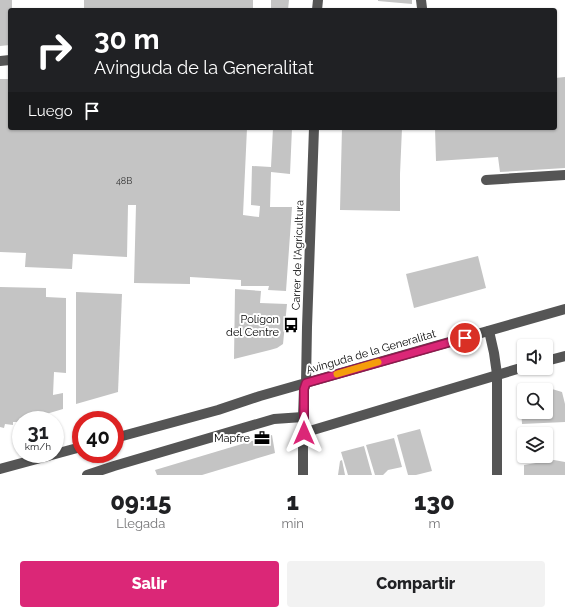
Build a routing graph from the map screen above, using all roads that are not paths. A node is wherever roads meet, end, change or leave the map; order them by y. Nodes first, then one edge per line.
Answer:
1 (314, 130) edge
2 (565, 175) edge
3 (486, 180) dead end
4 (565, 309) edge
5 (489, 331) junction
6 (565, 356) edge
7 (553, 359) edge
8 (517, 369) edge
9 (497, 374) junction
10 (306, 383) junction
11 (303, 417) junction
12 (304, 433) junction
13 (124, 436) edge
14 (72, 449) edge
15 (0, 469) edge
16 (89, 475) edge
17 (303, 475) edge
18 (497, 475) edge

1 - 10 street, Carrer de l'Agricultura
2 - 3 street
4 - 5 street, Avinguda de la Generalitat
5 - 9 street
5 - 10 street, Avinguda de la Generalitat
6 - 7 street
8 - 9 street
9 - 12 street
9 - 18 street
10 - 11 street, Carrer de l'Agricultura
10 - 13 street, Avinguda de la Generalitat
11 - 12 street, Carrer de l'Agricultura
11 - 16 street
12 - 17 street, Carrer de l'Agricultura
14 - 15 street

